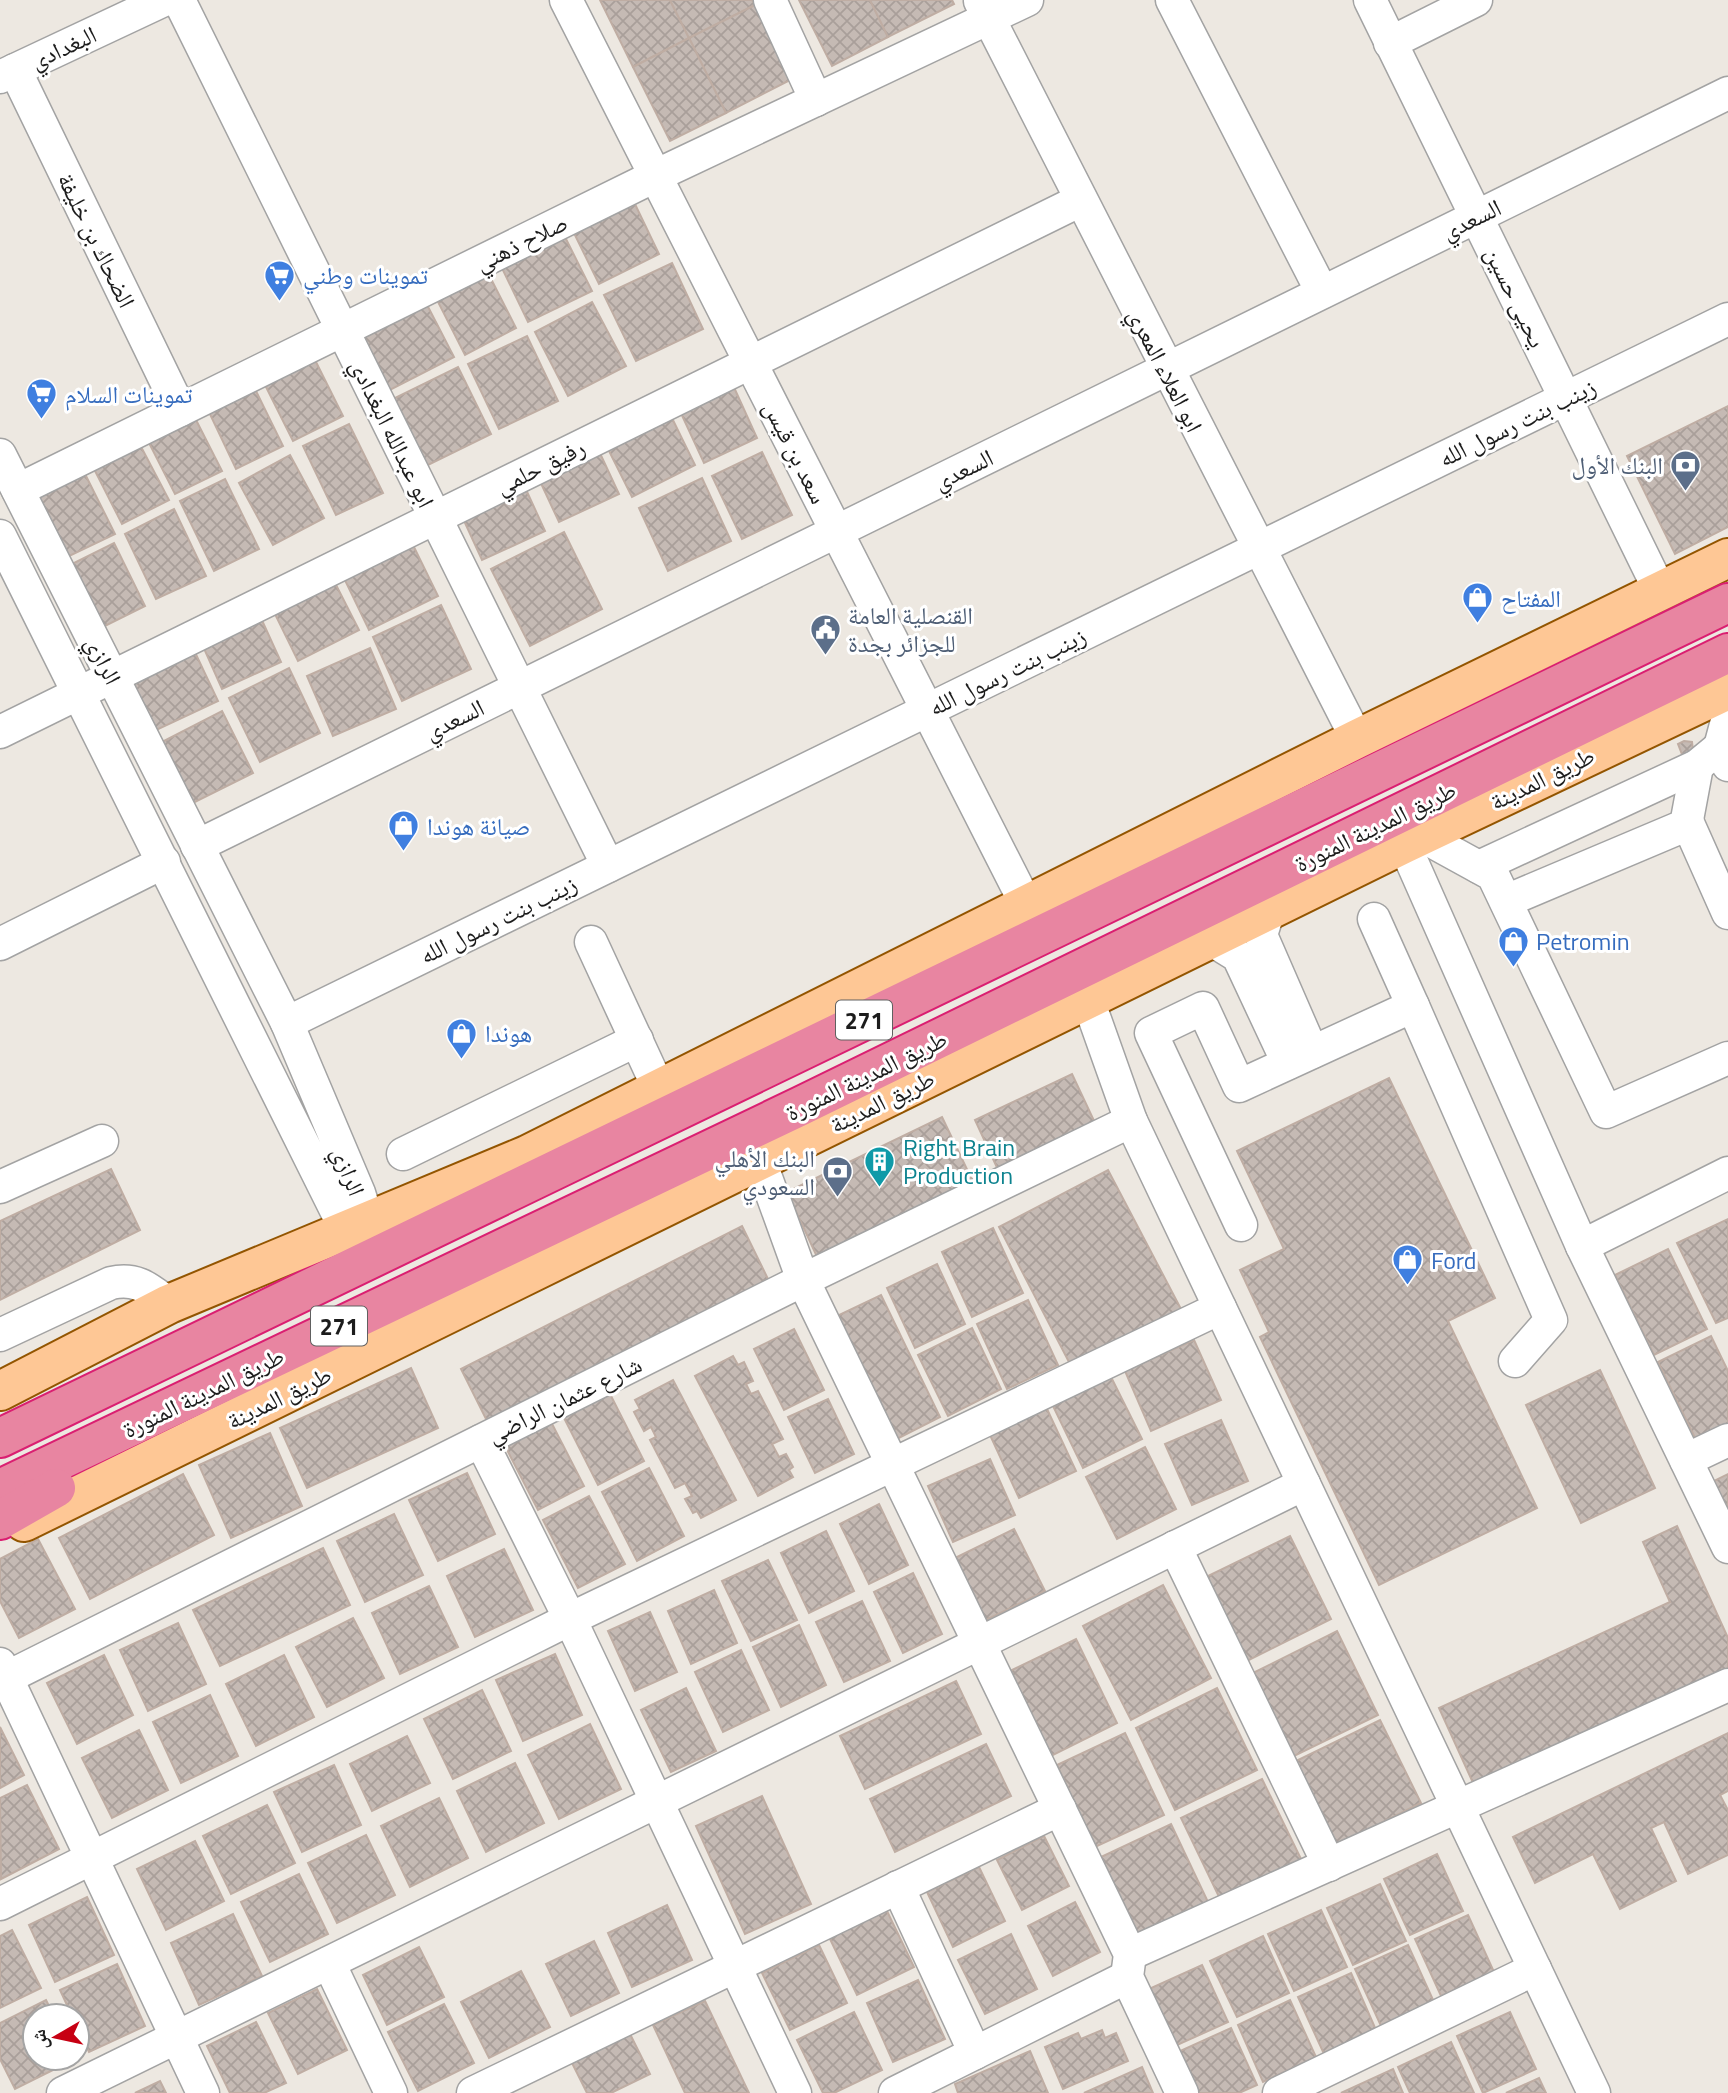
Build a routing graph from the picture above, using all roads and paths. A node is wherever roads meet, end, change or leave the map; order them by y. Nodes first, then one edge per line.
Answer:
1 (566, 0) edge
2 (770, 0) edge
3 (1027, 0) edge
4 (1172, 0) edge
5 (1370, 0) edge
6 (1476, 0) edge
7 (165, 1) edge
8 (984, 9) edge
9 (1390, 43) junction
10 (7, 74) edge
11 (1728, 93) edge
12 (816, 100) junction
13 (655, 176) junction
14 (1079, 201) junction
15 (1476, 217) junction
16 (1322, 292) junction
17 (1728, 319) edge
18 (342, 330) junction
19 (750, 363) junction
20 (1166, 369) junction
21 (1566, 398) junction
22 (180, 410) junction
23 (0, 455) edge
24 (18, 490) junction
25 (435, 518) junction
26 (836, 531) junction
27 (0, 536) edge
28 (1258, 548) junction
29 (1728, 558) edge
30 (1661, 593) junction
31 (1728, 603) edge
32 (1728, 653) edge
33 (112, 677) junction
34 (519, 687) junction
35 (1728, 690) edge
36 (79, 693) junction
37 (927, 710) junction
38 (1402, 718) junction
39 (0, 732) edge
40 (1357, 739) junction
41 (1718, 749) edge
42 (1687, 821) junction
43 (1413, 840) junction
44 (197, 846) junction
45 (164, 862) junction
46 (608, 866) junction
47 (1479, 867) junction
48 (1129, 891) junction
49 (1506, 901) junction
50 (1026, 905) junction
51 (1728, 913) edge
52 (1264, 915) junction
53 (1374, 919) dead end
54 (240, 930) junction
55 (1212, 940) junction
56 (592, 942) dead end
57 (0, 944) edge
58 (207, 948) junction
59 (1088, 1000) junction
60 (1413, 1006) junction
61 (287, 1023) junction
62 (637, 1040) junction
63 (1300, 1057) junction
64 (1728, 1058) edge
65 (659, 1089) junction
66 (802, 1106) junction
67 (1130, 1121) junction
68 (102, 1141) dead end
69 (403, 1154) dead end
70 (760, 1161) junction
71 (1728, 1173) edge
72 (0, 1186) edge
73 (367, 1219) junction
74 (1241, 1225) dead end
75 (1582, 1246) junction
76 (327, 1280) junction
77 (803, 1280) junction
78 (169, 1304) junction
79 (1220, 1308) junction
80 (335, 1329) junction
81 (0, 1335) edge
82 (1515, 1361) dead end
83 (0, 1391) edge
84 (0, 1399) edge
85 (0, 1438) edge
86 (1728, 1440) edge
87 (481, 1441) junction
88 (1686, 1460) junction
89 (893, 1466) junction
90 (1304, 1484) junction
91 (0, 1489) edge
92 (0, 1520) edge
93 (0, 1534) edge
94 (1175, 1547) junction
95 (1728, 1547) edge
96 (570, 1619) junction
97 (979, 1643) junction
98 (2, 1674) edge
99 (1728, 1685) edge
100 (656, 1802) junction
101 (1458, 1807) junction
102 (1060, 1809) junction
103 (93, 1857) junction
104 (1329, 1865) junction
105 (898, 1886) junction
106 (0, 1904) edge
107 (328, 1963) junction
108 (734, 1966) junction
109 (1129, 1966) junction
110 (1535, 1969) junction
111 (178, 2037) junction
112 (975, 2053) junction
113 (912, 2089) edge
114 (64, 2093) edge
115 (203, 2093) edge
116 (391, 2093) edge
117 (473, 2093) edge
118 (795, 2093) edge
119 (1182, 2093) edge
120 (1279, 2093) edge
121 (1594, 2093) edge

1 - 13 street, سعد بن قيس
2 - 12 street
3 - 8 street, صلاح ذهني
4 - 16 street
5 - 9 street, يحيى حسين
6 - 9 street
7 - 10 street, البغدادي
7 - 18 street, ابو عبدالله البغدادي
8 - 12 street, صلاح ذهني
8 - 14 street, ابو العلاء المعري
9 - 15 street, يحيى حسين
10 - 22 street, الضحاك بن خليفة
11 - 15 street, السعدي
12 - 13 street, صلاح ذهني
13 - 18 street, صلاح ذهني
13 - 19 street, سعد بن قيس
14 - 19 street, رفيق حلمي
14 - 20 street, ابو العلاء المعري
15 - 16 street, السعدي
15 - 21 street, يحيى حسين
16 - 20 street, السعدي
17 - 21 street, زينب بنت رسول الله
18 - 22 street, صلاح ذهني
18 - 25 street, ابو عبدالله البغدادي
19 - 25 street, رفيق حلمي
19 - 26 street, سعد بن قيس
20 - 26 street, السعدي
20 - 28 street, ابو العلاء المعري
21 - 28 street, زينب بنت رسول الله
21 - 30 street, يحيى حسين
22 - 24 street, صلاح ذهني
23 - 24 street, الرازي
24 - 33 street, الرازي
25 - 33 street, رفيق حلمي
25 - 34 street, ابو عبدالله البغدادي
26 - 34 street, السعدي
26 - 37 street, سعد بن قيس
27 - 36 street, الرازي
28 - 37 street, زينب بنت رسول الله
28 - 40 street, ابو العلاء المعري
29 - 30 main road
30 - 38 main road
31 - 48 highway, طريق المدينة المنورة / 271
32 - 66 highway, طريق المدينة المنورة / 271
33 - 36 street, رفيق حلمي
33 - 44 street, الرازي
34 - 44 street, السعدي
34 - 46 street, ابو عبدالله البغدادي
35 - 43 main road, طريق المدينة
36 - 39 street, رفيق حلمي
36 - 45 street, الرازي
37 - 46 street, زينب بنت رسول الله
37 - 50 street, سعد بن قيس
38 - 40 main road
38 - 48 main road
40 - 50 main road
41 - 42 street
41 - 47 street
42 - 49 street
42 - 51 street
43 - 47 street
43 - 52 main road, طريق المدينة
43 - 75 street
44 - 54 street, الرازي
45 - 57 street
45 - 58 street, الرازي
46 - 61 street, زينب بنت رسول الله
47 - 49 street
48 - 76 highway, طريق المدينة المنورة / 271
49 - 64 street
50 - 65 main road
52 - 55 main road, طريق المدينة
52 - 63 street
52 - 66 main road
53 - 60 street
54 - 58 street
54 - 61 street, الرازي
55 - 59 main road, طريق المدينة
55 - 63 street
56 - 62 street
58 - 73 street, الرازي
59 - 67 street
59 - 70 main road, طريق المدينة
60 - 63 street
60 - 82 street
61 - 73 street, الرازي
62 - 65 street
62 - 69 street
63 - 74 street
65 - 73 main road
66 - 80 highway, طريق المدينة المنورة / 271
67 - 77 street, شارع عثمان الراضي
67 - 79 street
68 - 72 street
70 - 77 street
70 - 93 main road, طريق المدينة
71 - 75 street
73 - 78 main road
75 - 88 street
76 - 84 main road
76 - 85 highway, طريق المدينة المنورة / 271
77 - 87 street, شارع عثمان الراضي
77 - 89 street
78 - 81 street
78 - 83 main road
79 - 89 street
79 - 90 street
80 - 91 highway, طريق المدينة المنورة / 271
80 - 92 highway
86 - 88 street
87 - 96 street
87 - 98 street, شارع عثمان الراضي
88 - 95 street
89 - 96 street
89 - 97 street
90 - 94 street
90 - 101 street
94 - 97 street
94 - 104 street
96 - 100 street
96 - 103 street
97 - 100 street
97 - 102 street
98 - 103 street
99 - 101 street
100 - 107 street
100 - 108 street
101 - 104 street
101 - 110 street
102 - 105 street
102 - 109 street
103 - 106 street
103 - 111 street
104 - 109 street
105 - 108 street
105 - 112 street
107 - 111 street
107 - 116 street
108 - 117 street
108 - 118 street
109 - 112 street
109 - 119 street
110 - 120 street
110 - 121 street
111 - 114 street
111 - 115 street
112 - 113 street

